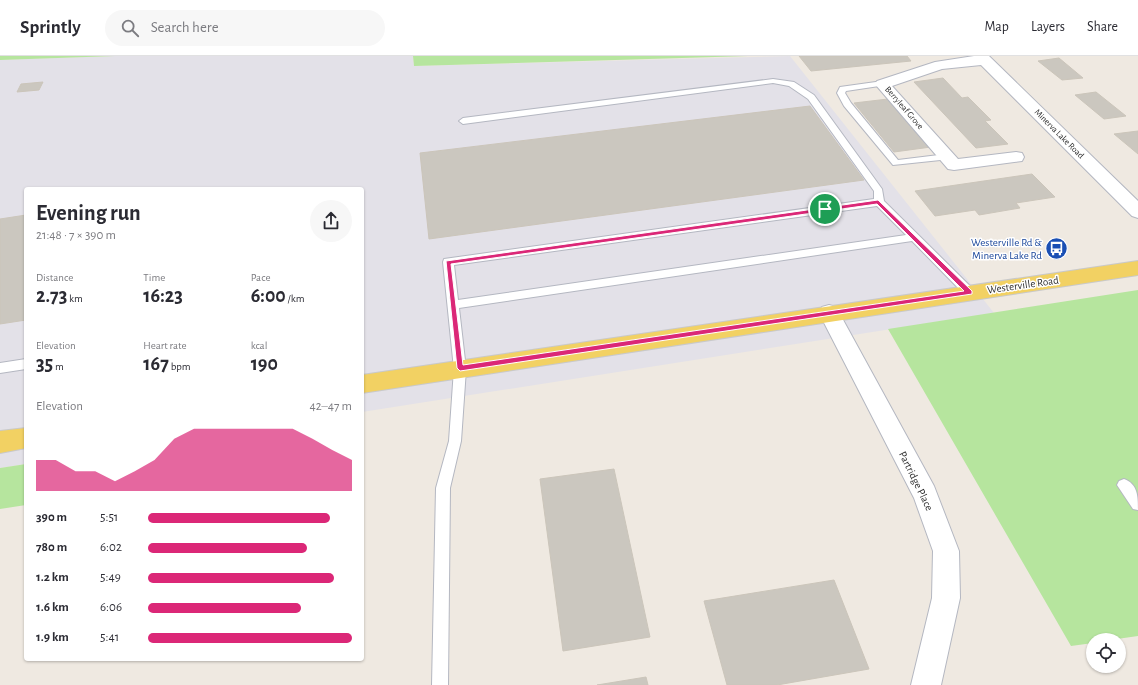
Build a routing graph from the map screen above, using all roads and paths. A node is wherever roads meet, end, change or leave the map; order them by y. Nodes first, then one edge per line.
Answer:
1 (982, 58) edge
2 (884, 83) junction
3 (463, 121) dead end
4 (947, 157) junction
5 (1016, 157) dead end
6 (878, 202) junction
7 (1138, 212) edge
8 (914, 237) junction
9 (1138, 268) edge
10 (970, 292) junction
11 (453, 305) junction
12 (829, 313) junction
13 (24, 364) edge
14 (0, 368) edge
15 (460, 368) junction
16 (364, 384) edge
17 (24, 438) edge
18 (0, 442) edge
19 (1124, 484) dead end
20 (1138, 504) edge
21 (440, 685) edge
22 (926, 685) edge

1 - 2 street, Berryleaf Grove
1 - 7 street, Minerva Lake Road
2 - 4 street, Berryleaf Grove
2 - 4 lane
3 - 6 lane
4 - 5 street, Berryleaf Grove
6 - 8 lane
6 - 11 lane
8 - 10 lane
8 - 11 lane
9 - 10 main road, Westerville Road
10 - 12 main road, Westerville Road
11 - 15 lane
12 - 15 main road, Westerville Road
12 - 22 street, Partridge Place
13 - 14 lane
15 - 16 main road, Westerville Road
15 - 21 lane
17 - 18 main road
19 - 20 lane

